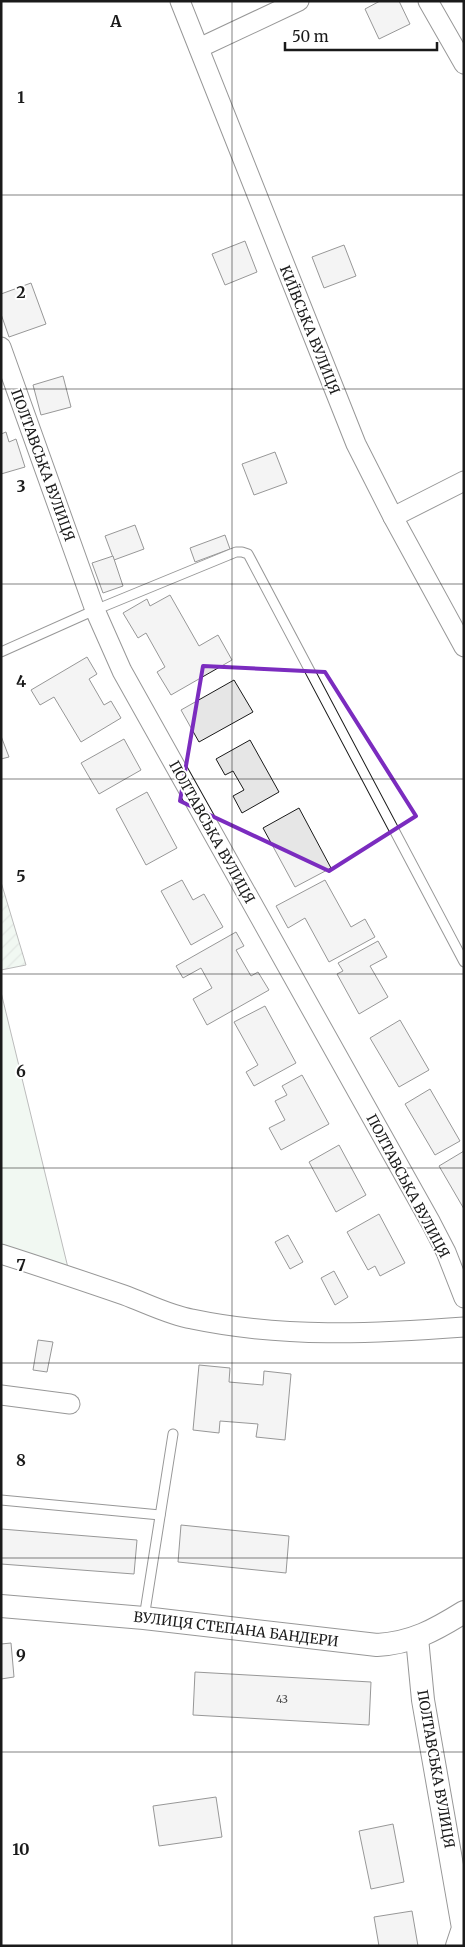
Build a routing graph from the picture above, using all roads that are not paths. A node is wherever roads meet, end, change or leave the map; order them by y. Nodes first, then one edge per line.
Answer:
1 (180, 1) edge
2 (299, 1) edge
3 (428, 1) edge
4 (199, 48) junction
5 (464, 64) edge
6 (1, 347) edge
7 (464, 481) edge
8 (393, 517) junction
9 (95, 610) junction
10 (464, 647) edge
11 (1, 652) edge
12 (464, 962) edge
13 (1, 1254) edge
14 (464, 1298) edge
15 (464, 1327) edge
16 (1, 1395) edge
17 (70, 1404) dead end
18 (173, 1434) dead end
19 (1, 1500) edge
20 (160, 1515) junction
21 (1, 1606) edge
22 (464, 1612) edge
23 (144, 1618) junction
24 (417, 1638) junction
25 (464, 1928) edge
26 (457, 1946) edge

1 - 4 street, КИЇВСЬКА ВУЛИЦЯ
2 - 4 street
3 - 5 street
4 - 8 street, КИЇВСЬКА ВУЛИЦЯ
6 - 9 street, ПОЛТАВСЬКА ВУЛИЦЯ
7 - 8 street
8 - 10 street, КИЇВСЬКА ВУЛИЦЯ
9 - 11 lane
9 - 12 lane
9 - 14 street, ПОЛТАВСЬКА ВУЛИЦЯ
13 - 15 street
16 - 17 street
18 - 20 lane
19 - 20 lane
20 - 23 lane
21 - 23 street, ВУЛИЦЯ СТЕПАНА БАНДЕРИ
22 - 24 street, ВУЛИЦЯ СТЕПАНА БАНДЕРИ
23 - 24 street, ВУЛИЦЯ СТЕПАНА БАНДЕРИ
24 - 25 street, ПОЛТАВСЬКА ВУЛИЦЯ
25 - 26 street

